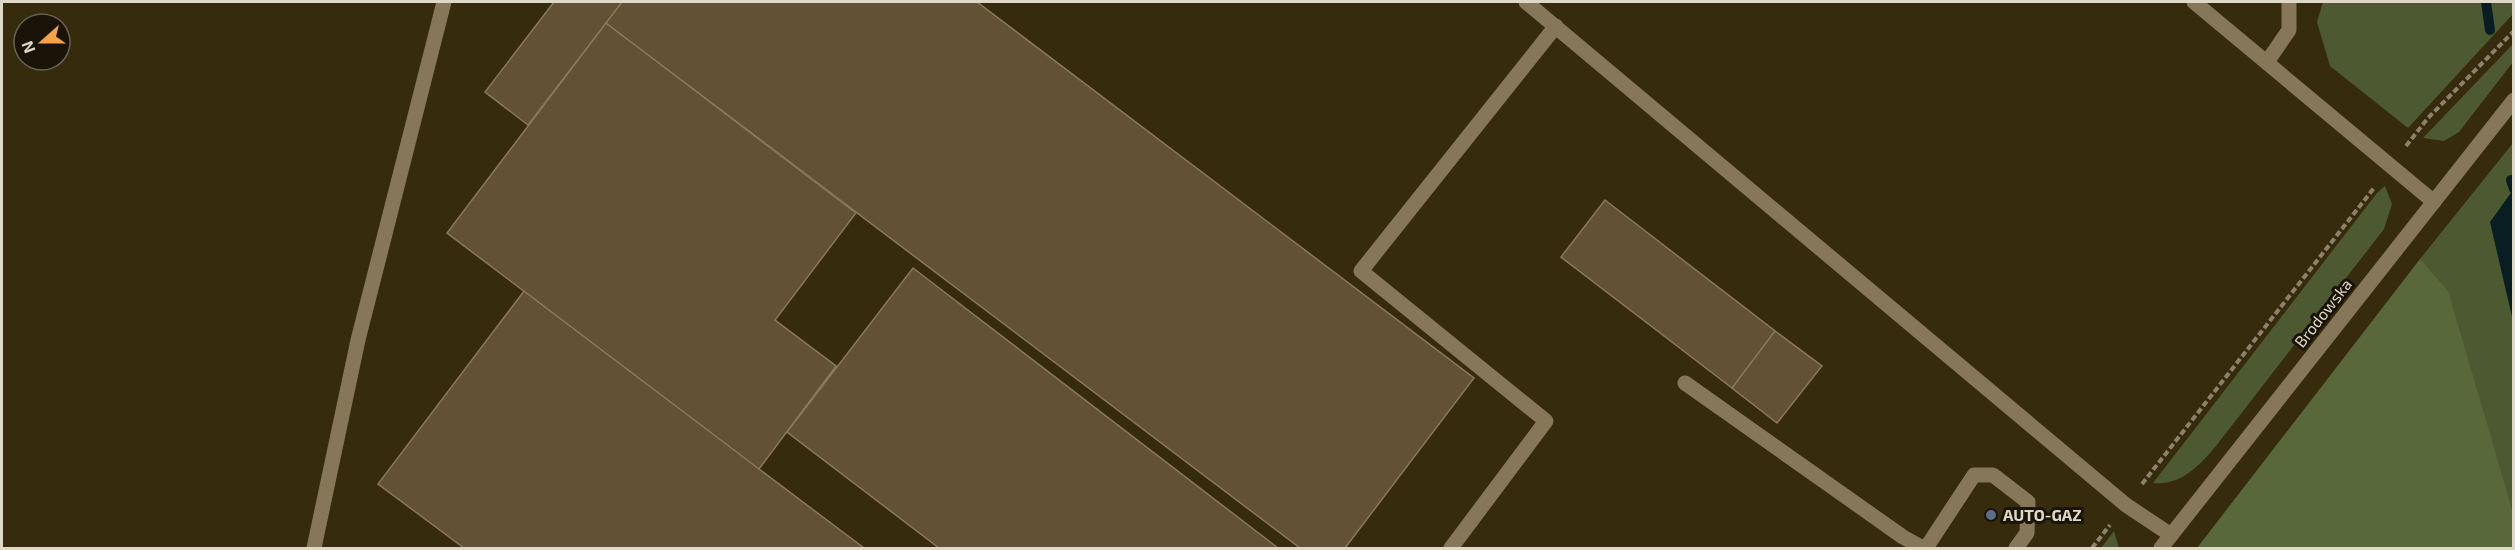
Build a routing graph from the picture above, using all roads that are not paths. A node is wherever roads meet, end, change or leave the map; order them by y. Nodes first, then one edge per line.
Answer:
1 (444, 2) edge
2 (1526, 2) edge
3 (2194, 2) edge
4 (2289, 2) edge
5 (1556, 26) junction
6 (2266, 62) junction
7 (2514, 100) edge
8 (2434, 202) junction
9 (1685, 383) dead end
10 (2172, 535) junction
11 (314, 549) edge
12 (1451, 549) edge
13 (1924, 549) edge
14 (2016, 549) edge
15 (2161, 549) edge

1 - 11 street
2 - 5 street
3 - 6 street
4 - 6 street
5 - 10 street
5 - 12 street
6 - 8 street
7 - 8 street, Brodowska
8 - 10 street, Brodowska
9 - 13 street
10 - 15 street, Brodowska
13 - 14 street

